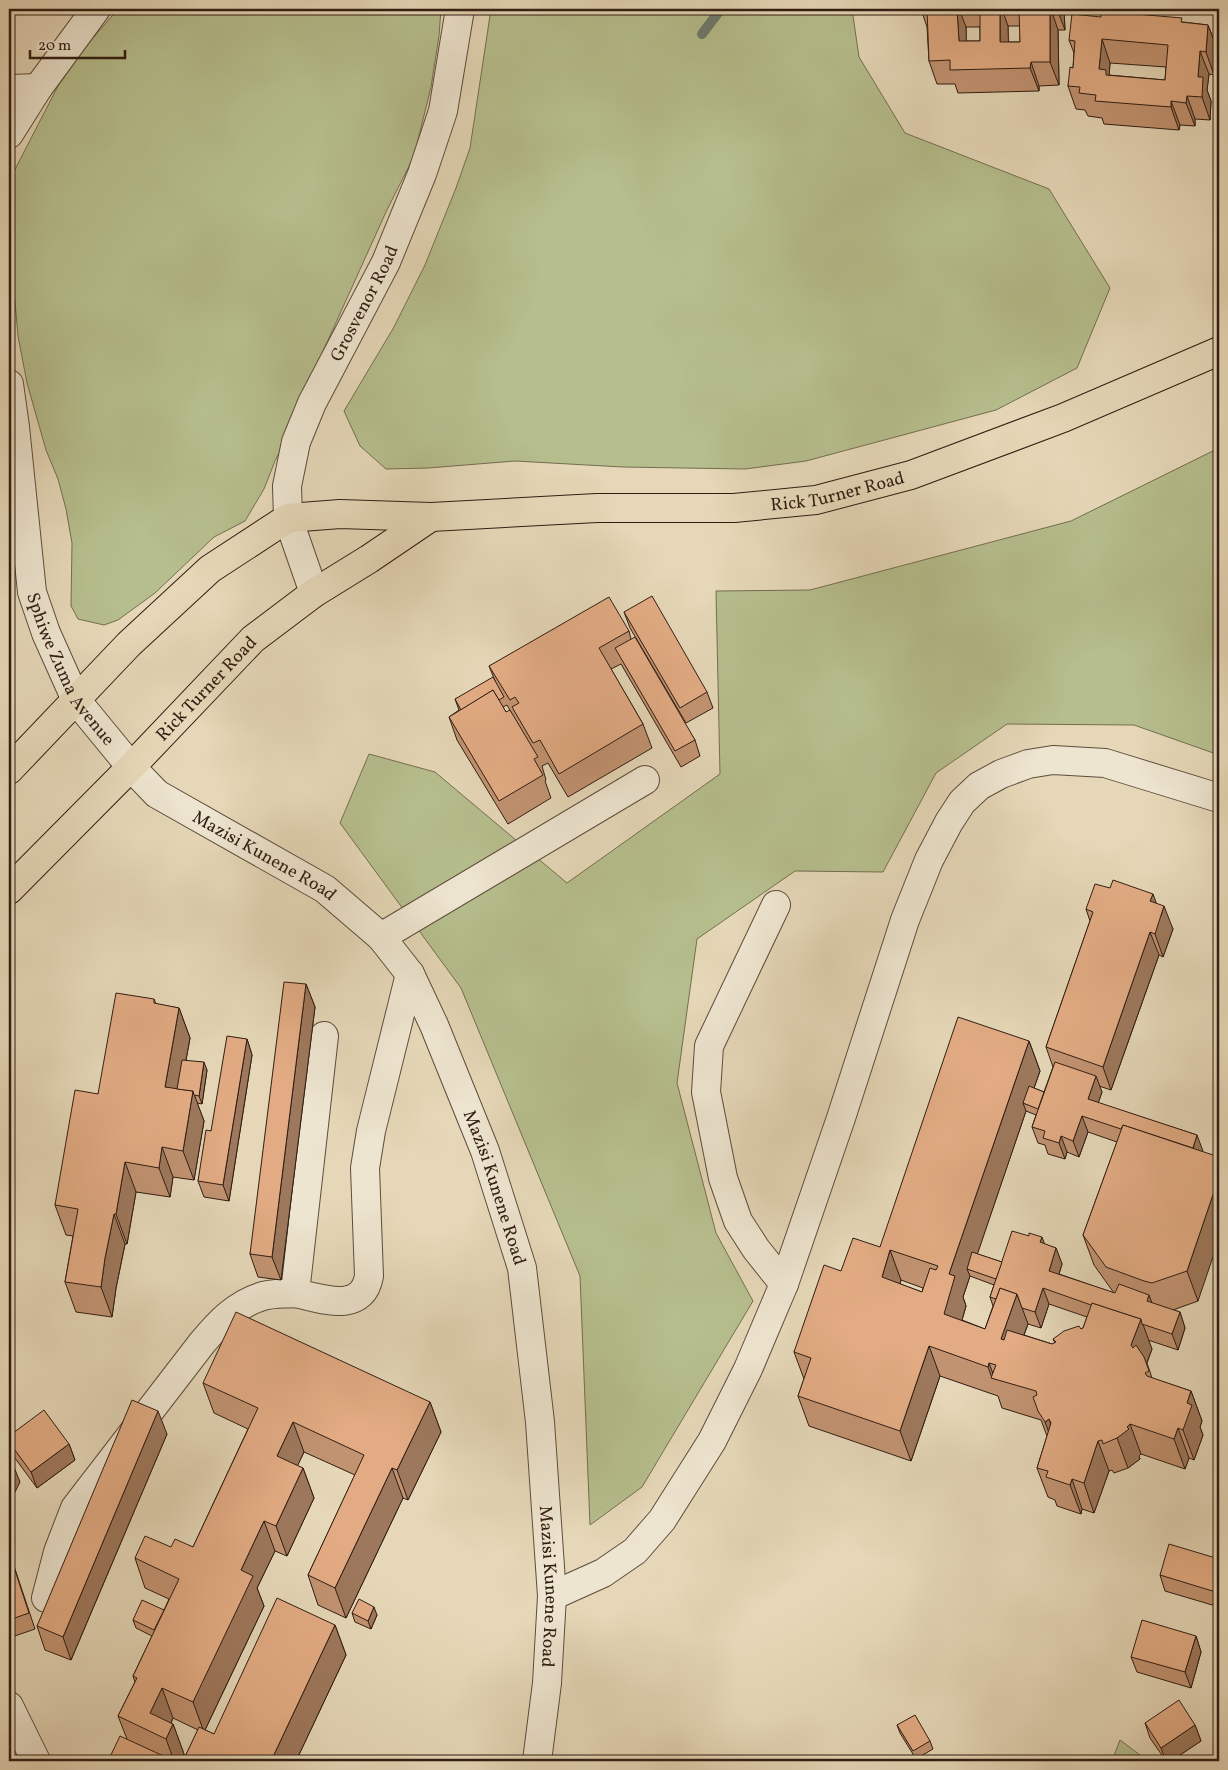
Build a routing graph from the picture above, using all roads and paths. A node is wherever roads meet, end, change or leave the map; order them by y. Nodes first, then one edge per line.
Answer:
1 (96, 9) edge
2 (460, 9) edge
3 (38, 88) junction
4 (9, 89) edge
5 (9, 134) edge
6 (1219, 351) edge
7 (9, 384) edge
8 (431, 517) junction
9 (288, 518) junction
10 (314, 593) junction
11 (76, 700) junction
12 (131, 767) junction
13 (9, 770) edge
14 (645, 780) dead end
15 (1219, 798) edge
16 (9, 890) edge
17 (776, 905) dead end
18 (381, 937) junction
19 (410, 974) junction
20 (324, 1036) dead end
21 (784, 1284) junction
22 (295, 1293) junction
23 (552, 1596) junction
24 (46, 1598) dead end
25 (9, 1706) edge
26 (36, 1761) edge
27 (537, 1761) edge

1 - 3 street
2 - 9 street, Grosvenor Road
3 - 4 street
3 - 5 street
6 - 8 main road, Rick Turner Road
7 - 11 street, Sphiwe Zuma Avenue
8 - 9 main road, Rick Turner Road
8 - 10 main road, Rick Turner Road
9 - 10 street, Grosvenor Road
9 - 11 main road, Rick Turner Road
10 - 12 main road, Rick Turner Road
11 - 12 street, Sphiwe Zuma Avenue
11 - 13 main road, Rick Turner Road
12 - 16 main road, Rick Turner Road
12 - 18 street, Mazisi Kunene Road
14 - 18 street
15 - 21 street
17 - 21 street
18 - 19 street, Mazisi Kunene Road
19 - 22 street
19 - 23 street, Mazisi Kunene Road
20 - 22 street
21 - 23 street
22 - 24 street
23 - 27 street, Mazisi Kunene Road
25 - 26 street

